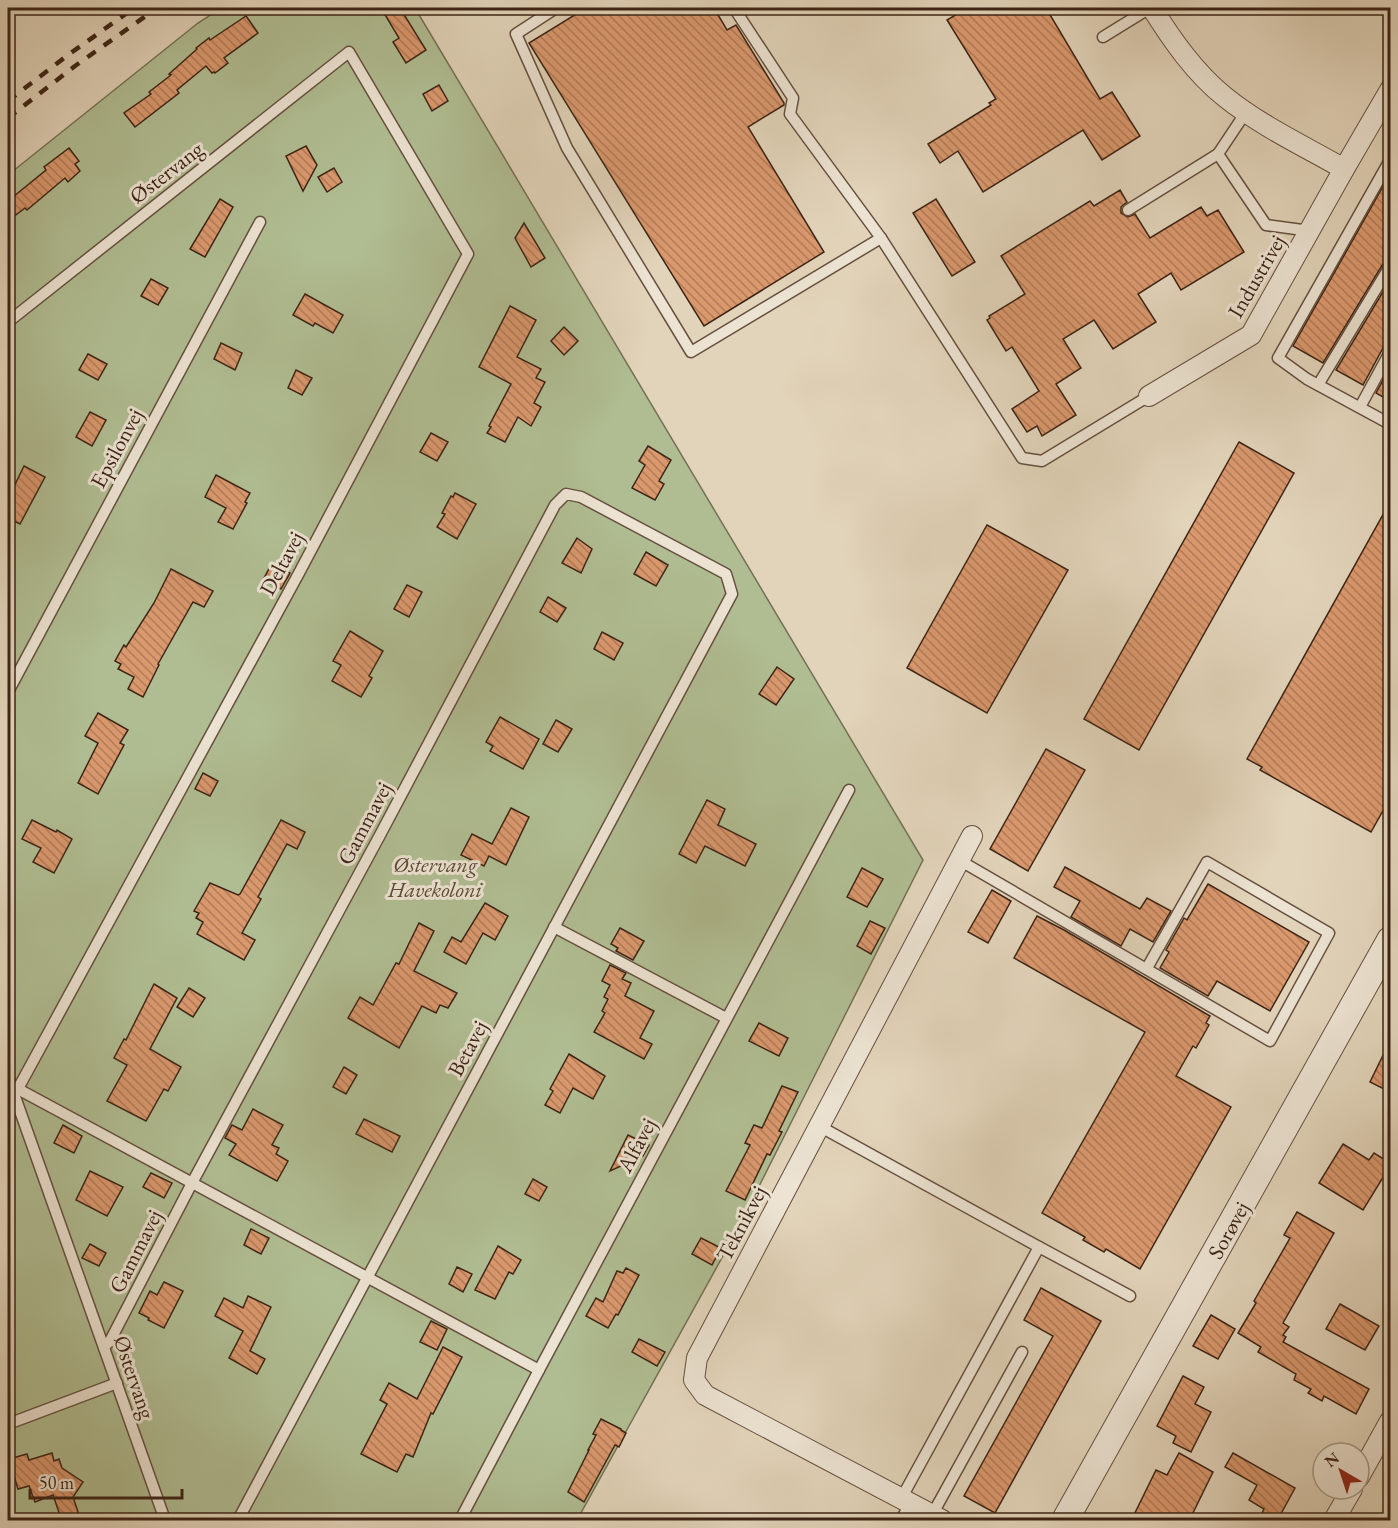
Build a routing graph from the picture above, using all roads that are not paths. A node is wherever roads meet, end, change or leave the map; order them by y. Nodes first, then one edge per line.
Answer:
1 (556, 8) edge
2 (734, 8) edge
3 (1151, 8) edge
4 (1103, 37) dead end
5 (349, 52) joint
6 (1390, 90) edge
7 (1246, 112) junction
8 (1218, 154) junction
9 (1390, 160) edge
10 (1344, 169) junction
11 (1128, 210) dead end
12 (260, 222) dead end
13 (1310, 231) junction
14 (881, 238) junction
15 (1390, 266) edge
16 (8, 322) edge
17 (1390, 352) edge
18 (1318, 385) junction
19 (1149, 396) joint
20 (1359, 407) junction
21 (1390, 424) edge
22 (732, 594) joint
23 (8, 692) edge
24 (849, 790) dead end
25 (972, 836) dead end
26 (959, 860) junction
27 (554, 927) junction
28 (1390, 940) edge
29 (1148, 968) junction
30 (726, 1018) junction
31 (8, 1077) edge
32 (16, 1092) junction
33 (819, 1126) junction
34 (192, 1183) junction
35 (1039, 1246) junction
36 (367, 1277) junction
37 (1130, 1296) dead end
38 (104, 1347) junction
39 (1022, 1352) dead end
40 (539, 1370) junction
41 (117, 1383) junction
42 (1390, 1421) edge
43 (8, 1425) edge
44 (1371, 1455) edge
45 (1345, 1501) edge
46 (904, 1508) edge
47 (937, 1518) edge
48 (165, 1521) edge
49 (237, 1521) edge
50 (460, 1521) edge
51 (1065, 1521) edge
52 (1334, 1521) edge

1 - 14 lane
2 - 14 lane
3 - 4 lane
3 - 7 street
5 - 16 lane, Østervang
5 - 32 lane, Deltavej
6 - 10 street, Industrivej
7 - 8 lane
7 - 10 street
8 - 11 lane
8 - 13 lane
9 - 18 lane
10 - 13 street, Industrivej
12 - 23 lane, Epsilonvej
13 - 19 street, Industrivej
14 - 19 lane
15 - 18 lane
17 - 20 lane
18 - 20 lane
20 - 21 lane
22 - 27 lane, Betavej
22 - 34 lane, Gammavej
24 - 30 lane, Alfavej
25 - 26 street, Teknikvej
26 - 29 lane
26 - 33 street, Teknikvej
27 - 30 lane
27 - 36 lane, Betavej
28 - 51 street, Sorøvej
29 - 29 lane
30 - 40 lane, Alfavej
31 - 32 lane, Østervang
32 - 34 lane
32 - 38 lane, Østervang
33 - 35 lane
33 - 46 street, Teknikvej
34 - 36 lane
34 - 38 lane, Gammavej
35 - 37 lane
35 - 46 lane
36 - 40 lane
36 - 49 lane, Betavej
38 - 41 lane, Østervang
39 - 47 lane
40 - 50 lane, Alfavej
41 - 43 lane
41 - 48 lane, Østervang
42 - 44 street
45 - 52 street
46 - 47 street, Teknikvej

